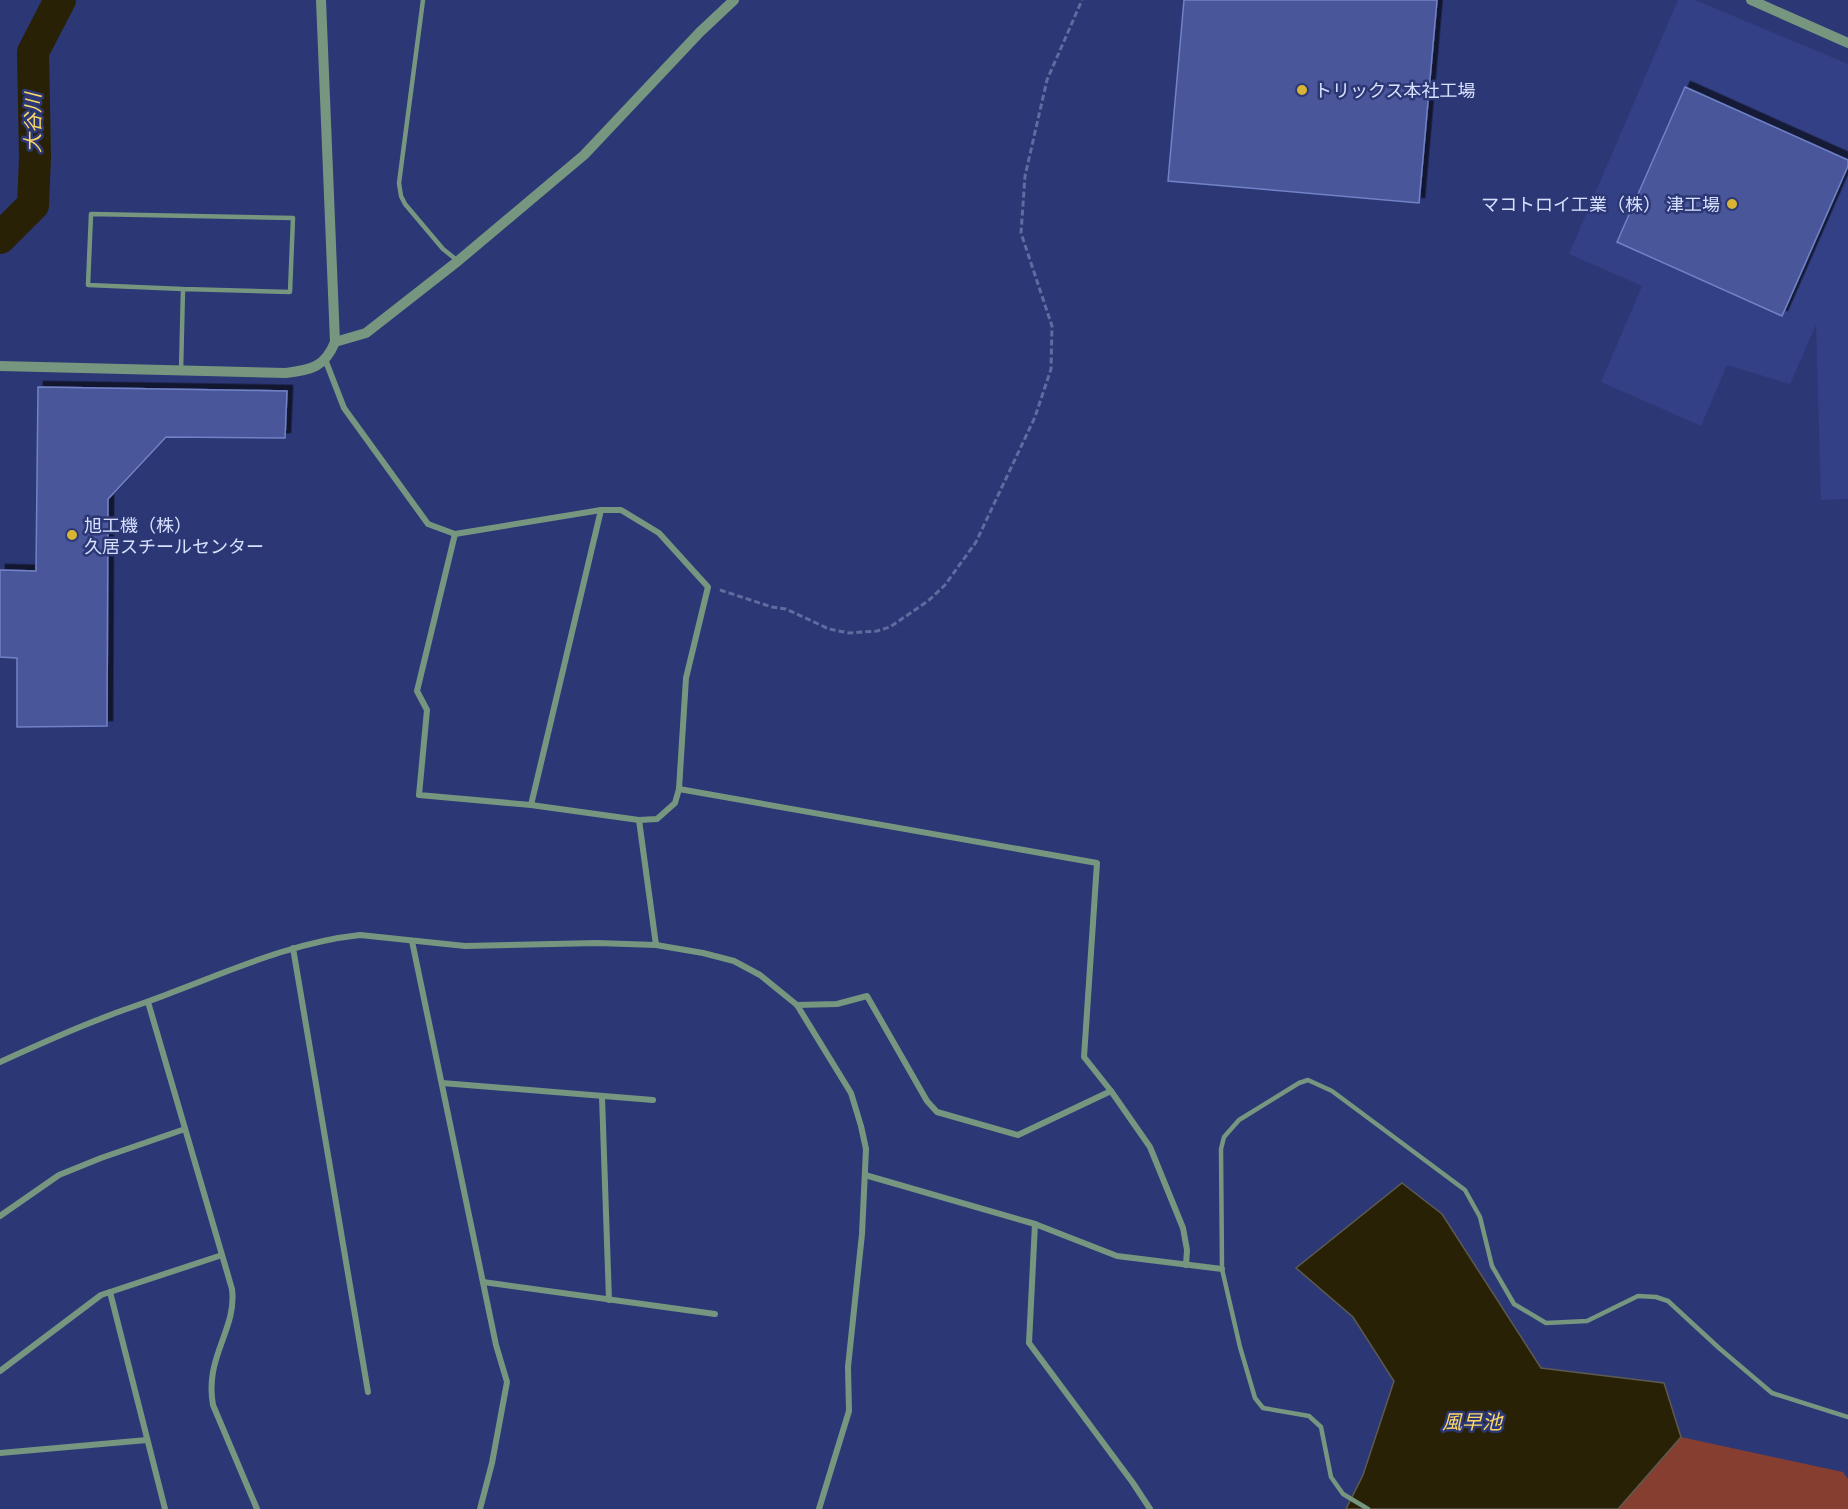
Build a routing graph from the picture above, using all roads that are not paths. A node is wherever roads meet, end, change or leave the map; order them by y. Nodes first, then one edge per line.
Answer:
1 (321, 0) edge
2 (423, 0) edge
3 (734, 0) edge
4 (1751, 0) edge
5 (1848, 43) edge
6 (458, 261) junction
7 (183, 288) junction
8 (335, 342) junction
9 (325, 359) junction
10 (0, 366) edge
11 (181, 371) junction
12 (601, 510) junction
13 (455, 534) junction
14 (679, 789) junction
15 (531, 805) junction
16 (639, 820) junction
17 (412, 941) junction
18 (656, 945) junction
19 (293, 948) junction
20 (148, 1002) junction
21 (797, 1005) junction
22 (0, 1062) edge
23 (442, 1083) junction
24 (1110, 1091) junction
25 (602, 1097) junction
26 (653, 1100) dead end
27 (185, 1129) junction
28 (865, 1174) junction
29 (0, 1216) edge
30 (1035, 1224) junction
31 (222, 1255) junction
32 (1186, 1265) junction
33 (1222, 1269) junction
34 (483, 1282) junction
35 (110, 1292) junction
36 (609, 1300) junction
37 (716, 1314) dead end
38 (0, 1371) edge
39 (368, 1392) dead end
40 (1848, 1417) edge
41 (147, 1440) junction
42 (0, 1453) edge
43 (165, 1509) edge
44 (257, 1509) edge
45 (480, 1509) edge
46 (819, 1509) edge
47 (1150, 1509) edge
48 (1368, 1509) edge

1 - 8 street
2 - 6 lane
3 - 6 street
4 - 5 street
6 - 8 street
7 - 7 lane
7 - 11 lane
8 - 9 street
9 - 11 street
9 - 13 street
10 - 11 street
12 - 13 street
12 - 14 street
12 - 15 street
13 - 15 street
14 - 16 street
14 - 24 street
15 - 16 street
16 - 18 street
17 - 18 street
17 - 19 street
17 - 23 street
18 - 21 street
19 - 20 street
19 - 39 street
20 - 22 street
20 - 27 street
21 - 24 street
21 - 28 street
23 - 25 street
23 - 34 street
24 - 32 street
25 - 26 street
25 - 36 street
27 - 29 street
27 - 31 street
28 - 30 street
28 - 46 street
30 - 32 street
30 - 47 street
31 - 35 street
31 - 44 street
32 - 33 street
33 - 40 lane
33 - 48 lane
34 - 36 street
34 - 45 street
35 - 38 street
35 - 41 street
36 - 37 street
41 - 42 street
41 - 43 street

